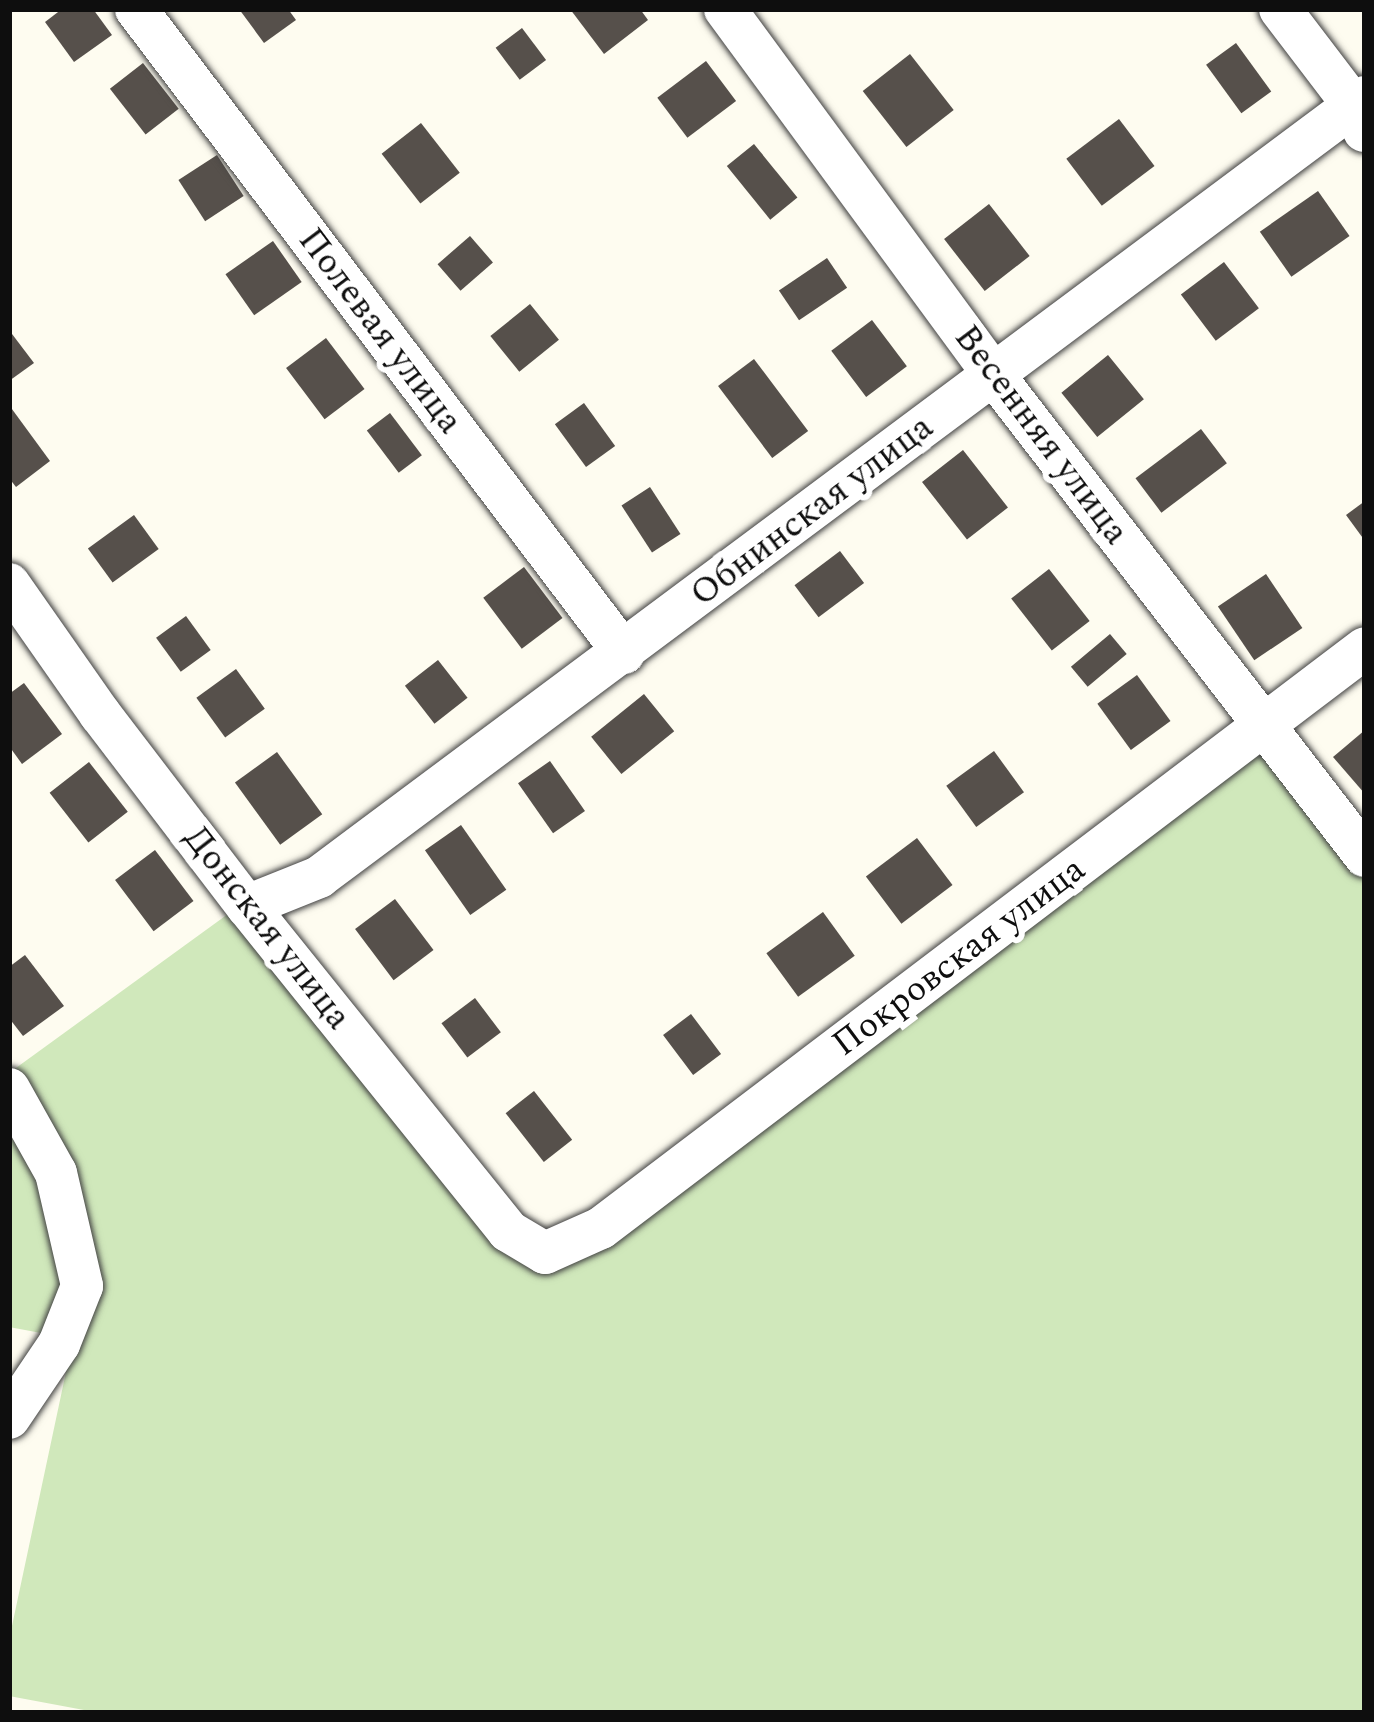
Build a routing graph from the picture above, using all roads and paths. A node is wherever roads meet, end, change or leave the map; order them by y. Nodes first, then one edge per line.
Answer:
1 (136, 9) edge
2 (725, 9) edge
3 (1280, 9) edge
4 (1361, 112) edge
5 (993, 374) junction
6 (9, 584) edge
7 (1365, 649) edge
8 (624, 653) junction
9 (1265, 727) junction
10 (1365, 856) edge
11 (247, 906) junction
12 (9, 1089) edge
13 (545, 1253) joint
14 (9, 1418) edge

1 - 8 street, Полевая улица
2 - 5 street, Весенняя улица
3 - 4 street
4 - 5 street, Обнинская улица
5 - 8 street, Обнинская улица
5 - 9 street, Весенняя улица
6 - 11 street, Донская улица
7 - 9 street, Покровская улица
8 - 11 street, Обнинская улица
9 - 10 street, Весенняя улица
9 - 13 street, Покровская улица
11 - 13 street, Донская улица
12 - 14 street

